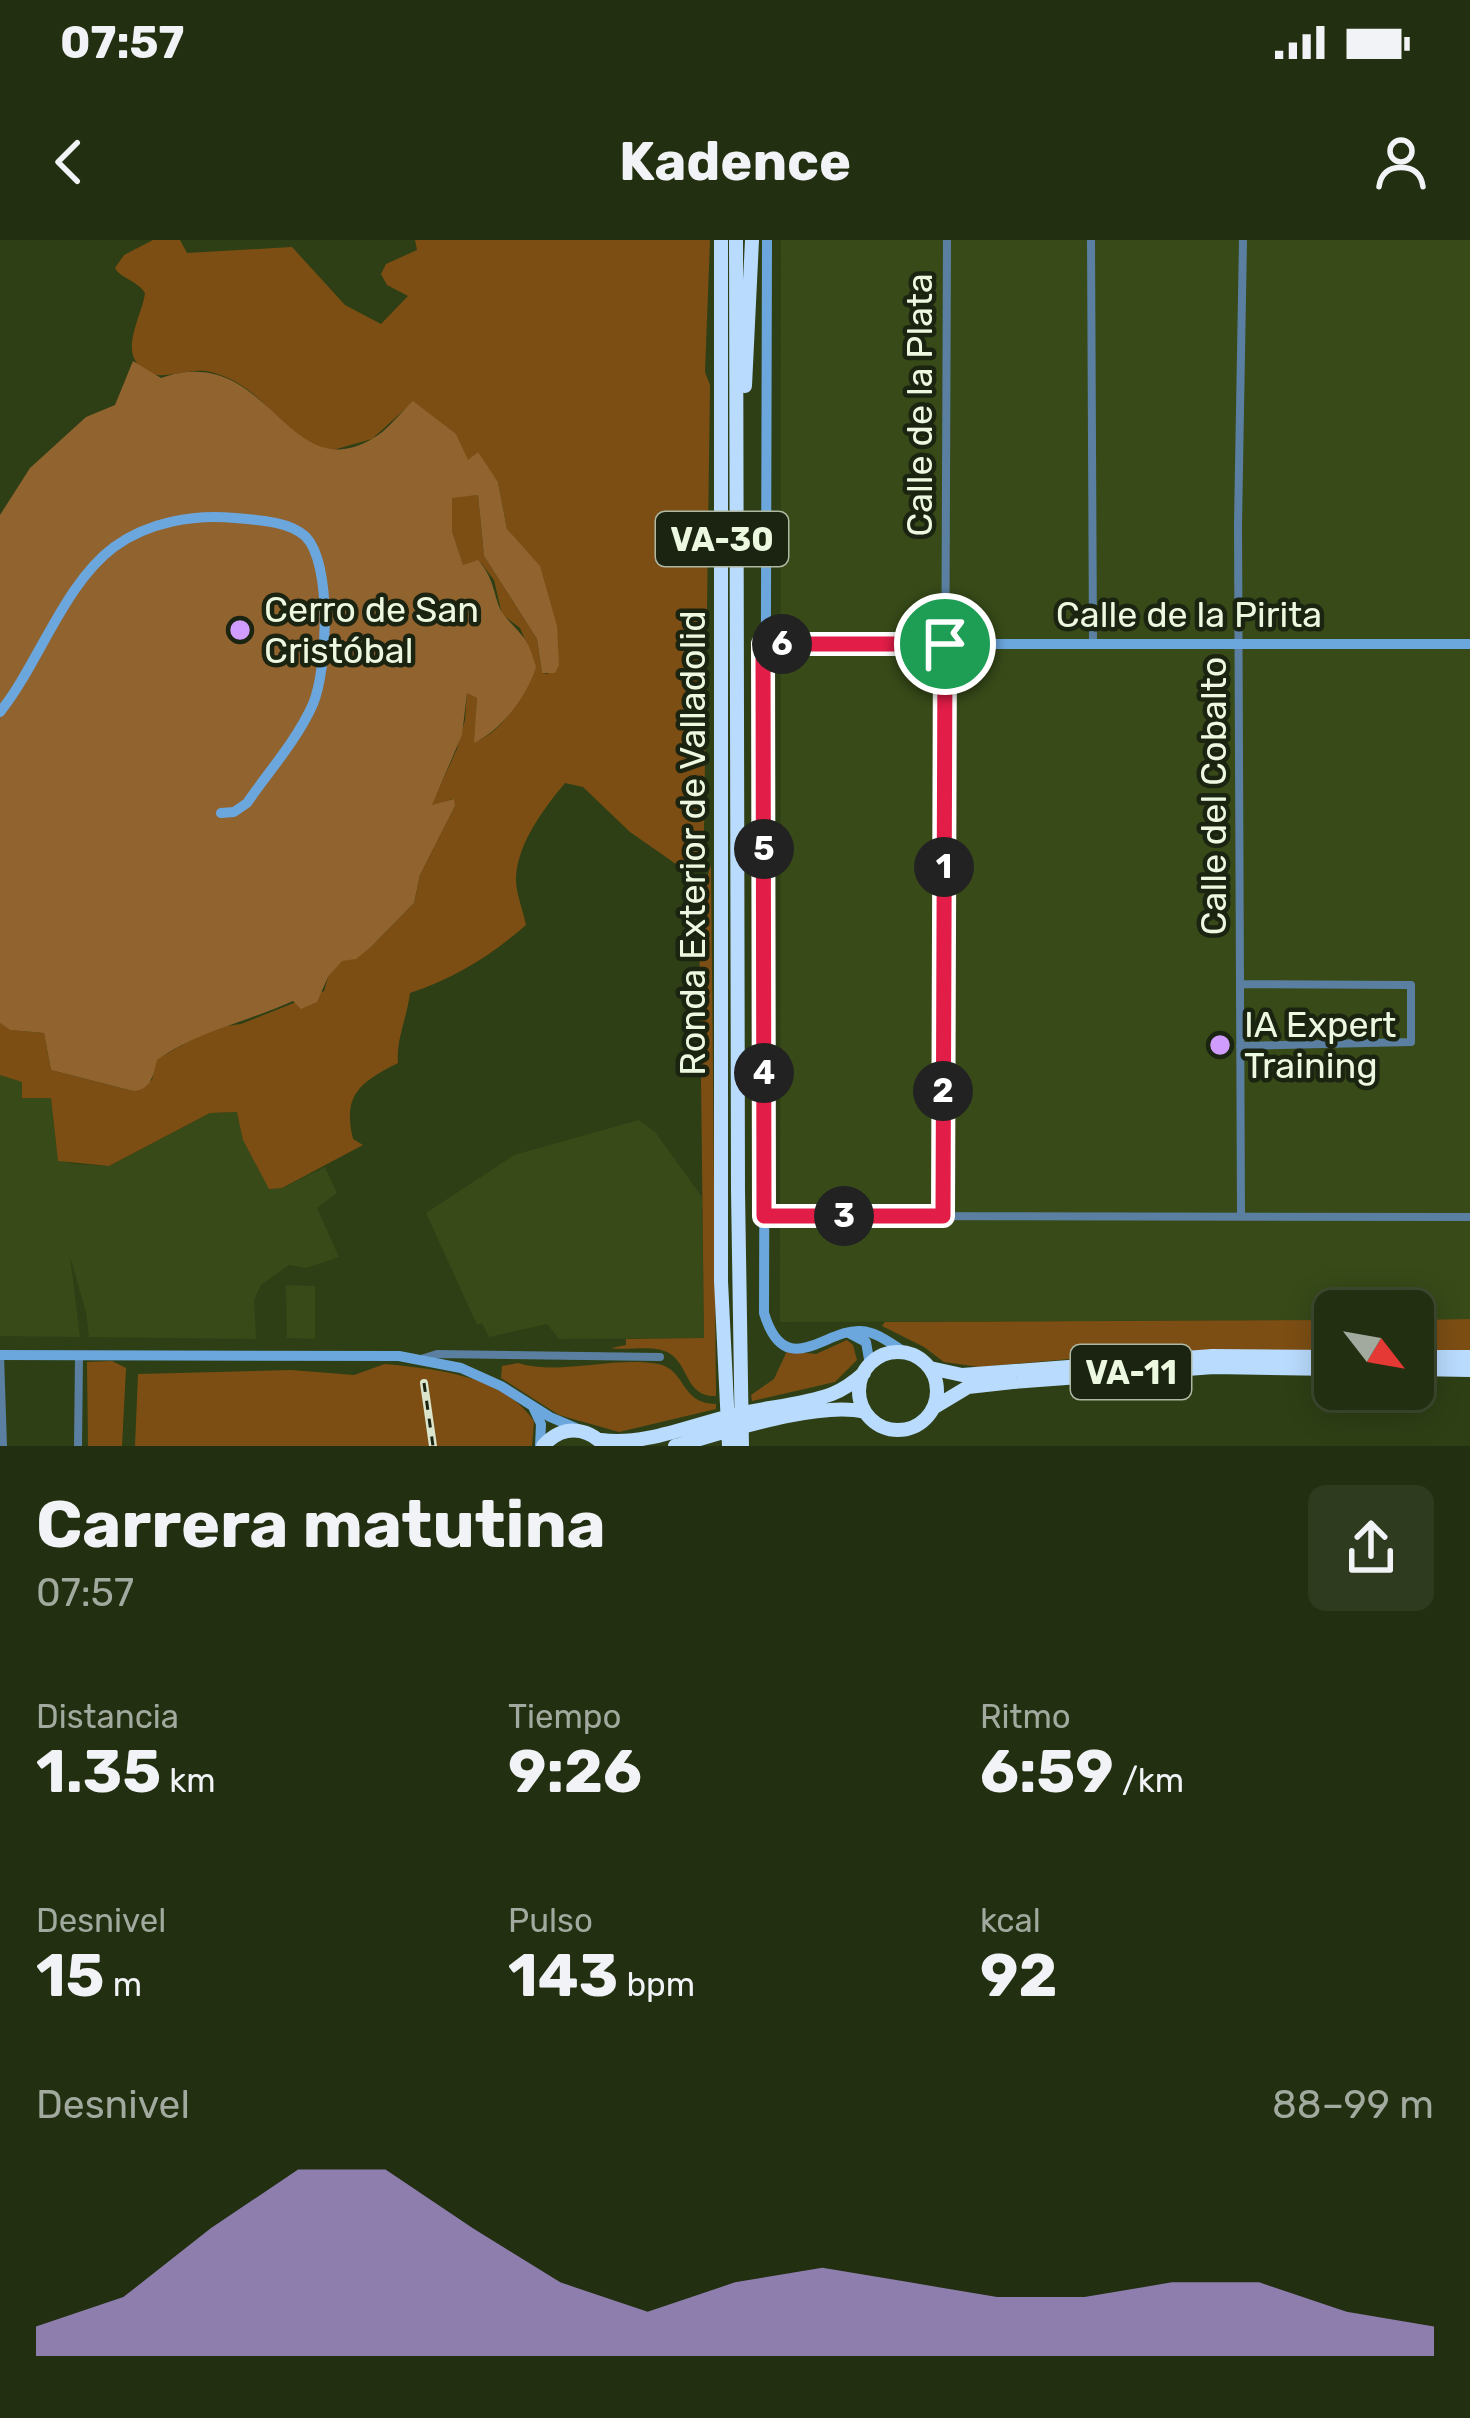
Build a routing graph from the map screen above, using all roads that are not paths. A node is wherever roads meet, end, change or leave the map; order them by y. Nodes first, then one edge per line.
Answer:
1 (721, 240) edge
2 (736, 240) edge
3 (752, 240) edge
4 (767, 240) edge
5 (1091, 240) edge
6 (946, 241) edge
7 (1241, 243) edge
8 (737, 462) junction
9 (763, 644) junction
10 (945, 644) junction
11 (1093, 644) junction
12 (1240, 644) junction
13 (1470, 644) edge
14 (0, 712) edge
15 (221, 813) dead end
16 (730, 838) junction
17 (1240, 984) junction
18 (1240, 1046) junction
19 (764, 1216) junction
20 (943, 1216) junction
21 (1241, 1216) junction
22 (1470, 1217) edge
23 (846, 1333) junction
24 (905, 1352) junction
25 (0, 1355) edge
26 (79, 1355) junction
27 (497, 1357) junction
28 (1434, 1357) edge
29 (1470, 1357) edge
30 (660, 1358) dead end
31 (1314, 1358) edge
32 (421, 1359) junction
33 (929, 1368) junction
34 (867, 1369) junction
35 (1314, 1369) edge
36 (1434, 1370) edge
37 (1470, 1370) edge
38 (490, 1380) junction
39 (733, 1380) junction
40 (532, 1406) junction
41 (933, 1408) junction
42 (819, 1411) junction
43 (865, 1412) junction
44 (918, 1424) junction
45 (886, 1428) junction
46 (579, 1430) junction
47 (603, 1443) edge
48 (3, 1446) edge
49 (78, 1446) edge
50 (542, 1446) edge
51 (675, 1446) edge
52 (708, 1446) edge
53 (729, 1446) edge
54 (742, 1446) edge
55 (900, 1446) edge

1 - 16 highway, Ronda Exterior de Valladolid / VA-30
2 - 8 highway, Ronda Exterior de Valladolid / VA-30
3 - 8 highway
4 - 9 street
5 - 11 street
6 - 10 street, Calle de la Plata
7 - 12 street, Calle del Cobalto
8 - 16 highway, Ronda Exterior de Valladolid / VA-30
9 - 10 street, Calle de la Pirita
9 - 19 street
10 - 11 street, Calle de la Pirita
10 - 20 street, Calle de la Plata
11 - 12 street, Calle de la Pirita
12 - 13 street, Calle de la Pirita
12 - 17 street, Calle del Cobalto
14 - 15 street
16 - 39 highway, Ronda Exterior de Valladolid / VA-30
17 - 18 street, Calle del Cobalto
17 - 18 street, Calle del Cobalto
18 - 21 street, Calle del Cobalto
19 - 20 street
19 - 23 street
20 - 21 street
21 - 22 street
23 - 24 street
23 - 34 street
24 - 33 highway, VA-11
24 - 34 highway
25 - 26 street
25 - 48 street
26 - 32 street
26 - 49 street
27 - 30 street
27 - 32 street
27 - 38 street
28 - 29 highway
31 - 33 highway, VA-11
32 - 38 street
33 - 41 highway
34 - 43 highway
34 - 47 highway
35 - 41 highway, VA-11
36 - 37 highway
38 - 40 street
39 - 53 highway, Ronda Exterior de Valladolid / VA-30
39 - 54 highway, Ronda Exterior de Valladolid / VA-30
40 - 46 street
40 - 50 street
41 - 44 highway, VA-11
42 - 43 highway
42 - 51 highway
42 - 52 highway
43 - 45 highway
44 - 45 highway
44 - 55 highway
45 - 55 highway
46 - 47 highway
46 - 50 highway

